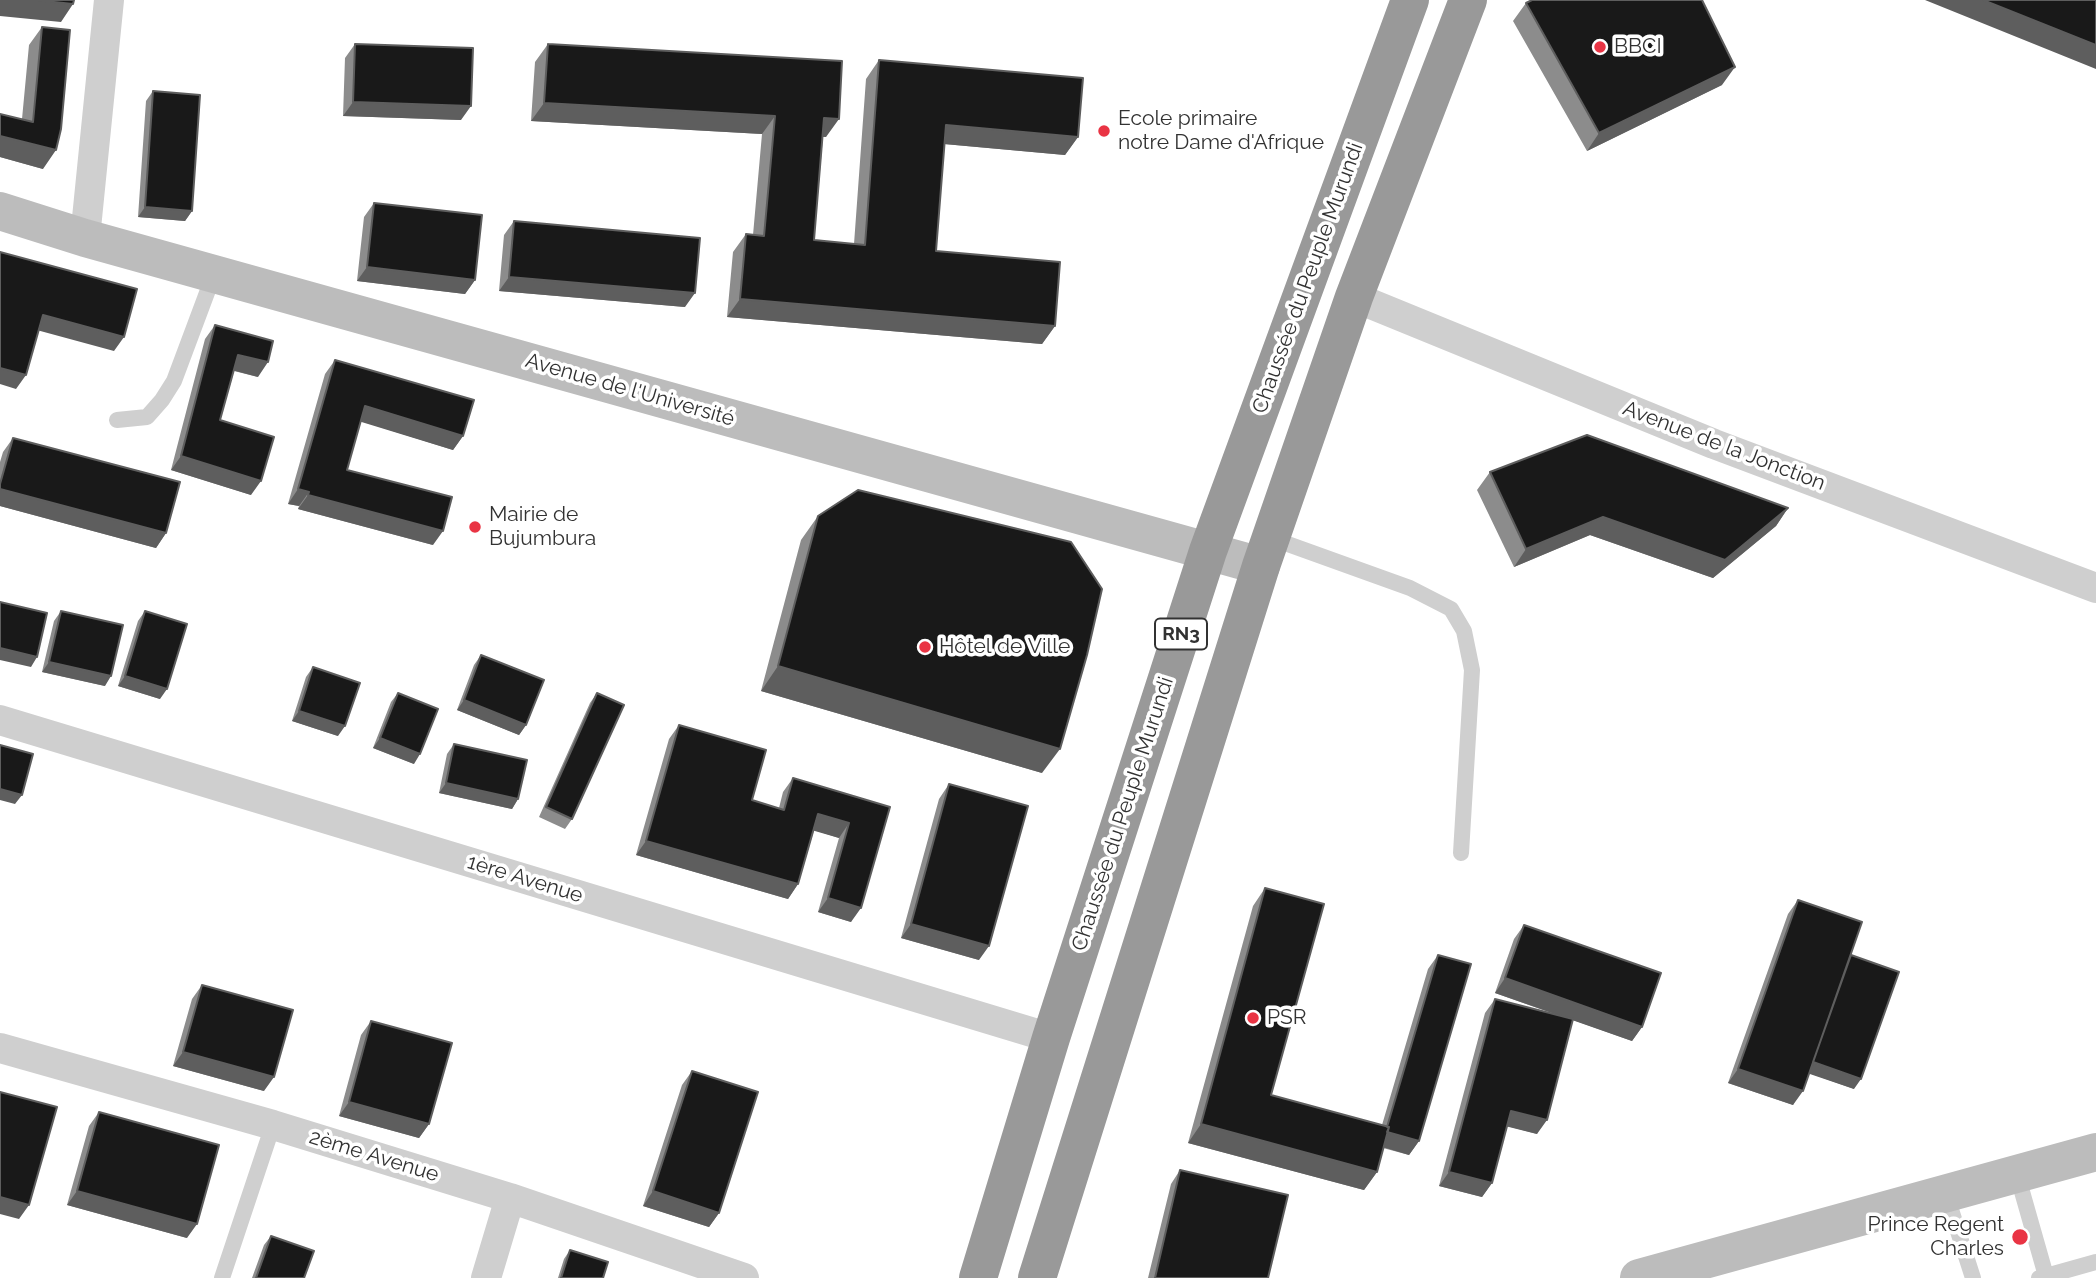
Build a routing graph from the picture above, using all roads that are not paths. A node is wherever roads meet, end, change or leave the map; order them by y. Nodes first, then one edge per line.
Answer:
1 (109, 0) edge
2 (1410, 0) edge
3 (1468, 0) edge
4 (0, 211) edge
5 (85, 238) junction
6 (214, 274) junction
7 (1354, 297) junction
8 (117, 420) dead end
9 (1208, 551) junction
10 (1266, 552) junction
11 (2096, 588) edge
12 (0, 720) edge
13 (1461, 853) dead end
14 (1051, 1038) junction
15 (0, 1048) edge
16 (273, 1125) junction
17 (2096, 1152) edge
18 (2017, 1174) junction
19 (1946, 1194) junction
20 (510, 1198) junction
21 (2096, 1262) edge
22 (2043, 1277) edge
23 (222, 1278) edge
24 (486, 1278) edge
25 (744, 1278) edge
26 (978, 1278) edge
27 (1037, 1278) edge
28 (1639, 1278) edge
29 (1973, 1278) edge

1 - 5 street
2 - 9 highway, Chaussée du Peuple Murundi / RN3
3 - 7 highway, RN3
4 - 5 street, Avenue de l'Université
5 - 6 street, Avenue de l'Université
6 - 8 lane
6 - 9 street, Avenue de l'Université
7 - 10 highway, RN3
7 - 11 street, Avenue de la Jonction
9 - 10 street, Avenue de l'Université
9 - 14 highway, Chaussée du Peuple Murundi / RN3
10 - 13 lane
10 - 27 highway, RN3
12 - 14 street, 1ère Avenue
14 - 26 highway, Chaussée du Peuple Murundi / RN3
15 - 16 street, 2ème Avenue
16 - 20 street, 2ème Avenue
16 - 23 lane
17 - 18 street
18 - 19 street
18 - 22 lane
19 - 28 street
19 - 29 lane
20 - 24 street
20 - 25 street, 2ème Avenue
21 - 22 lane

